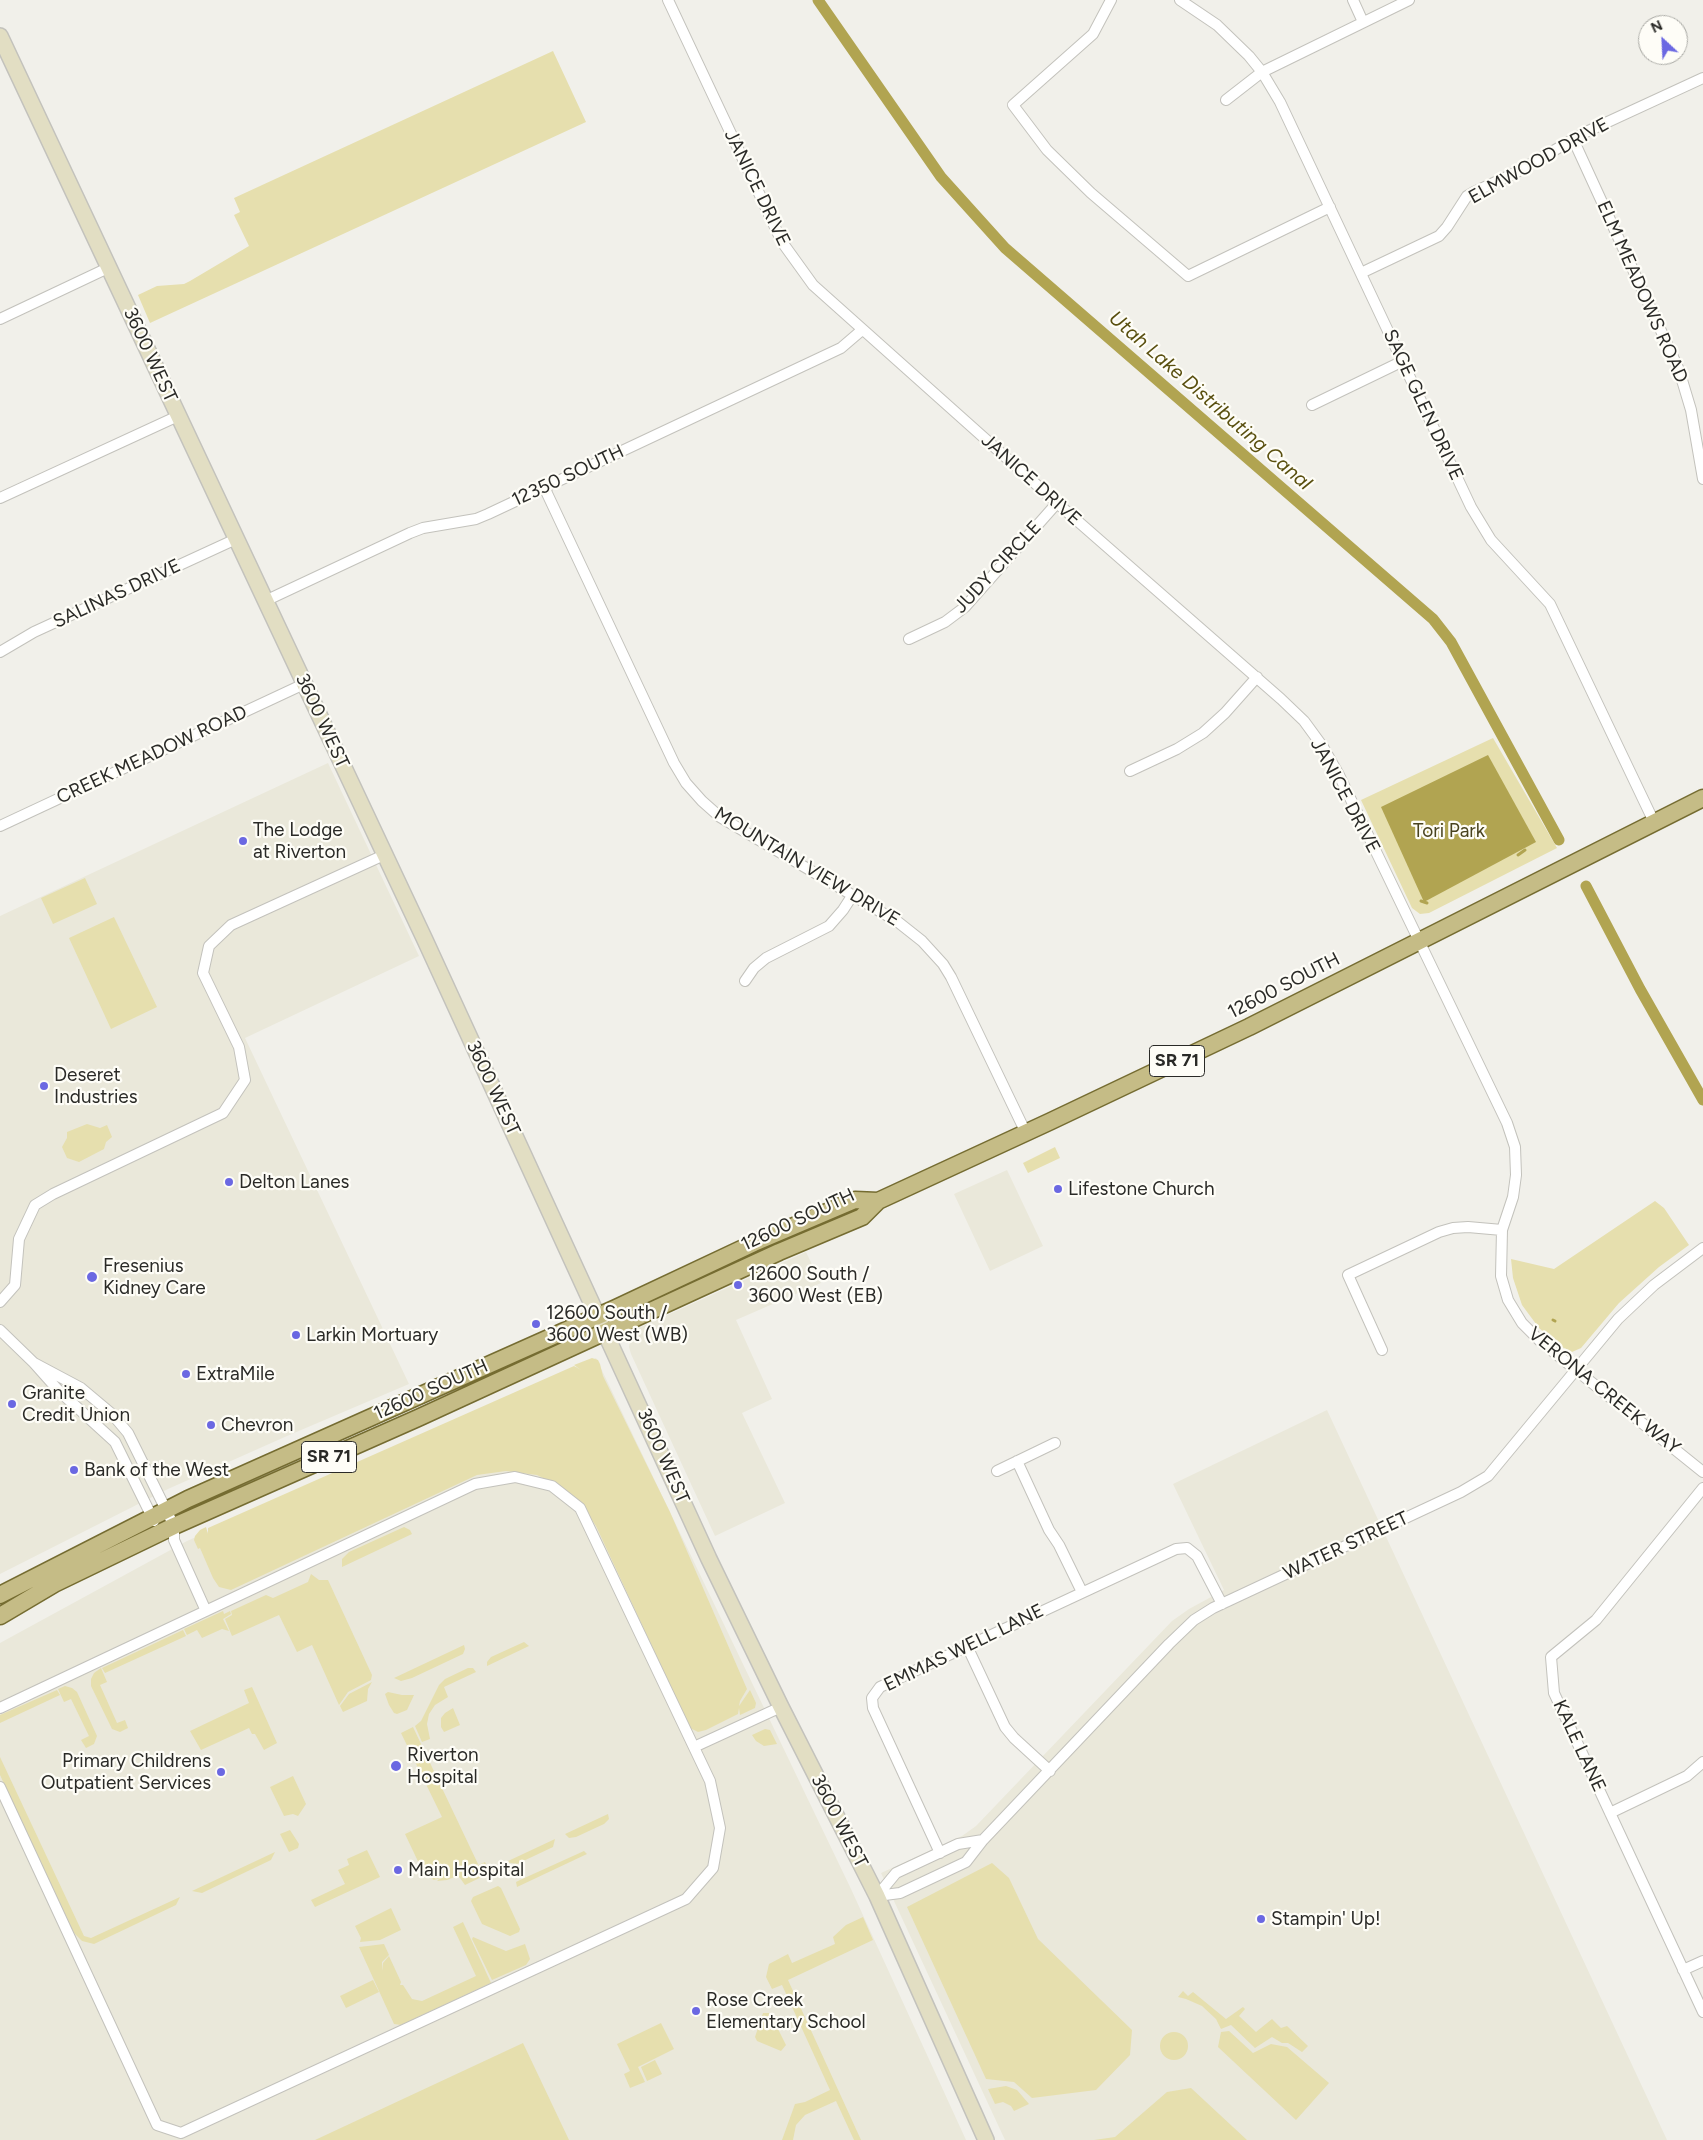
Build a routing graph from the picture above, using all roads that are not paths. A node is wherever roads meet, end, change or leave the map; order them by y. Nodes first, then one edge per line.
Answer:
1 (668, 0) edge
2 (1111, 0) edge
3 (1180, 0) edge
4 (1353, 0) edge
5 (1409, 0) edge
6 (1364, 22) junction
7 (0, 36) edge
8 (1262, 72) junction
9 (1703, 78) edge
10 (1226, 100) dead end
11 (1573, 139) junction
12 (1330, 207) junction
13 (110, 267) junction
14 (1361, 273) junction
15 (0, 319) edge
16 (862, 330) junction
17 (1403, 361) junction
18 (1312, 405) dead end
19 (178, 416) junction
20 (1702, 472) edge
21 (544, 487) junction
22 (0, 498) edge
23 (1057, 503) junction
24 (236, 539) junction
25 (265, 600) junction
26 (909, 639) dead end
27 (0, 652) edge
28 (1257, 677) junction
29 (304, 684) junction
30 (1130, 771) dead end
31 (1703, 798) edge
32 (1654, 822) junction
33 (0, 826) edge
34 (384, 855) junction
35 (852, 896) junction
36 (1418, 941) junction
37 (745, 982) dead end
38 (1026, 1133) junction
39 (878, 1201) junction
40 (1502, 1230) junction
41 (1703, 1248) edge
42 (0, 1302) edge
43 (599, 1316) junction
44 (0, 1330) edge
45 (606, 1332) junction
46 (1382, 1350) dead end
47 (34, 1363) junction
48 (1576, 1370) junction
49 (1055, 1443) dead end
50 (1017, 1461) junction
51 (997, 1471) dead end
52 (1703, 1472) edge
53 (1703, 1488) edge
54 (166, 1509) junction
55 (152, 1517) junction
56 (170, 1533) junction
57 (1082, 1592) junction
58 (0, 1594) edge
59 (1222, 1604) junction
60 (206, 1611) junction
61 (0, 1616) edge
62 (967, 1646) junction
63 (781, 1707) junction
64 (0, 1708) edge
65 (694, 1747) junction
66 (1703, 1762) edge
67 (1050, 1771) junction
68 (0, 1787) edge
69 (1610, 1813) junction
70 (983, 1840) junction
71 (940, 1853) junction
72 (877, 1896) junction
73 (1703, 1961) edge
74 (1683, 1970) junction
75 (1703, 2012) edge
76 (986, 2140) edge

1 - 16 street, JANICE DRIVE
2 - 12 street
3 - 8 street, SAGE GLEN DRIVE
4 - 6 street
5 - 6 street
6 - 8 street
7 - 13 main road, 3600 WEST
8 - 10 street
8 - 12 street, SAGE GLEN DRIVE
9 - 11 street, ELMWOOD DRIVE
11 - 14 street, ELMWOOD DRIVE
11 - 20 street, ELM MEADOWS ROAD
12 - 14 street, SAGE GLEN DRIVE
13 - 15 street
13 - 19 main road, 3600 WEST
14 - 17 street, SAGE GLEN DRIVE
16 - 21 street, 12350 SOUTH
16 - 23 street, JANICE DRIVE
17 - 18 street
17 - 32 street, SAGE GLEN DRIVE
19 - 22 street
19 - 24 main road, 3600 WEST
21 - 25 street, 12350 SOUTH
21 - 35 street, MOUNTAIN VIEW DRIVE
23 - 26 street, JUDY CIRCLE
23 - 28 street, JANICE DRIVE
24 - 25 main road, 3600 WEST
24 - 27 street, SALINAS DRIVE
25 - 29 main road, 3600 WEST
28 - 30 street
28 - 36 street, JANICE DRIVE
29 - 33 street, CREEK MEADOW ROAD
29 - 34 main road, 3600 WEST
31 - 32 main road, 12600 SOUTH / SR 71
32 - 36 main road, 12600 SOUTH / SR 71
34 - 42 street
34 - 43 main road, 3600 WEST
35 - 37 street
35 - 38 street, MOUNTAIN VIEW DRIVE
36 - 38 main road, 12600 SOUTH / SR 71
36 - 40 street, VERONA CREEK WAY
38 - 39 main road, 12600 SOUTH / SR 71
39 - 43 main road, 12600 SOUTH / SR 71
39 - 45 main road, 12600 SOUTH / SR 71
40 - 46 street
40 - 48 street, VERONA CREEK WAY
41 - 48 street, WATER STREET
43 - 45 main road, 3600 WEST
43 - 54 main road, 12600 SOUTH / SR 71
44 - 47 street
45 - 56 main road, 12600 SOUTH / SR 71
45 - 63 main road, 3600 WEST
47 - 54 street
47 - 55 street
48 - 52 street, VERONA CREEK WAY
48 - 59 street, WATER STREET
49 - 50 street
50 - 51 street
50 - 57 street
53 - 69 street, KALE LANE
54 - 55 main road, 12600 SOUTH / SR 71
54 - 56 street
55 - 56 street
55 - 58 main road, 12600 SOUTH / SR 71
56 - 60 street
56 - 61 main road, 12600 SOUTH / SR 71
57 - 59 street, EMMAS WELL LANE
57 - 62 street, EMMAS WELL LANE
59 - 67 street, WATER STREET
60 - 64 street
60 - 65 street
62 - 67 street
62 - 71 street, EMMAS WELL LANE
63 - 65 street
63 - 72 main road, 3600 WEST
65 - 68 street
66 - 69 street
67 - 70 street, WATER STREET
69 - 74 street, KALE LANE
70 - 71 street
70 - 72 street, WATER STREET
71 - 72 street
72 - 76 main road, 3600 WEST
73 - 74 street
74 - 75 street, KALE LANE

